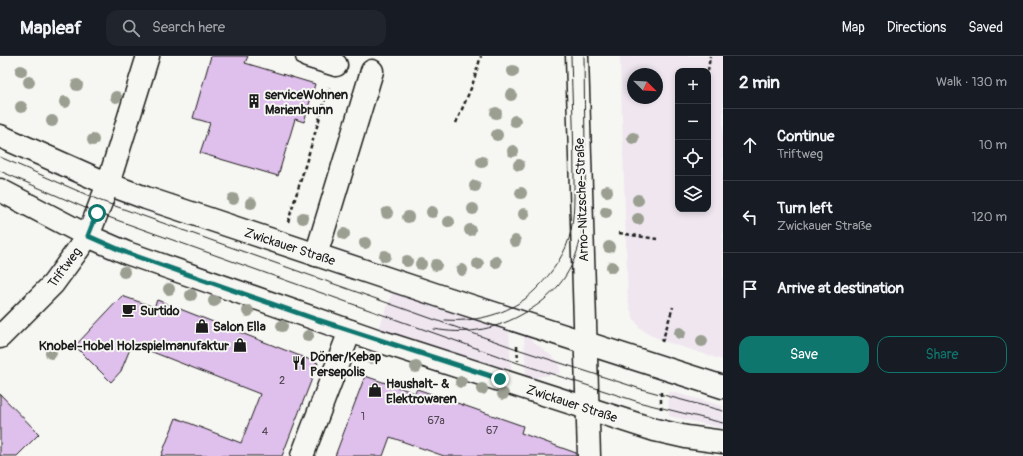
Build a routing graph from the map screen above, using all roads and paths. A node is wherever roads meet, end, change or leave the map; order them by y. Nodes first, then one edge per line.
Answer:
1 (148, 56) edge
2 (307, 56) edge
3 (481, 56) edge
4 (577, 56) edge
5 (710, 56) edge
6 (336, 64) joint
7 (708, 68) edge
8 (372, 71) dead end
9 (456, 123) dead end
10 (0, 136) edge
11 (108, 184) junction
12 (0, 190) edge
13 (619, 233) dead end
14 (88, 236) junction
15 (657, 238) dead end
16 (282, 244) junction
17 (316, 255) junction
18 (673, 307) dead end
19 (350, 331) junction
20 (0, 337) edge
21 (517, 343) dead end
22 (585, 344) junction
23 (661, 345) dead end
24 (518, 363) dead end
25 (661, 387) dead end
26 (723, 387) edge
27 (586, 407) junction
28 (662, 413) dead end
29 (723, 442) edge
30 (302, 456) edge
31 (589, 456) edge

1 - 11 main road, Triftweg
2 - 6 main road
3 - 9 path
4 - 22 main road, Arno-Nitzsche-Straße
5 - 7 path
6 - 16 path
8 - 17 main road
10 - 11 main road, Zwickauer Straße
11 - 14 main road, Triftweg
11 - 16 main road, Zwickauer Straße
12 - 14 main road, Zwickauer Straße
13 - 15 path
14 - 19 main road, Zwickauer Straße
14 - 20 main road, Triftweg
16 - 17 main road, Zwickauer Straße
17 - 22 main road, Zwickauer Straße
18 - 23 path
19 - 27 main road, Zwickauer Straße
19 - 30 main road
21 - 24 path
22 - 26 main road, Zwickauer Straße
22 - 27 main road, Arno-Nitzsche-Straße
25 - 28 path
27 - 29 main road, Zwickauer Straße
27 - 31 main road, Arno-Nitzsche-Straße

